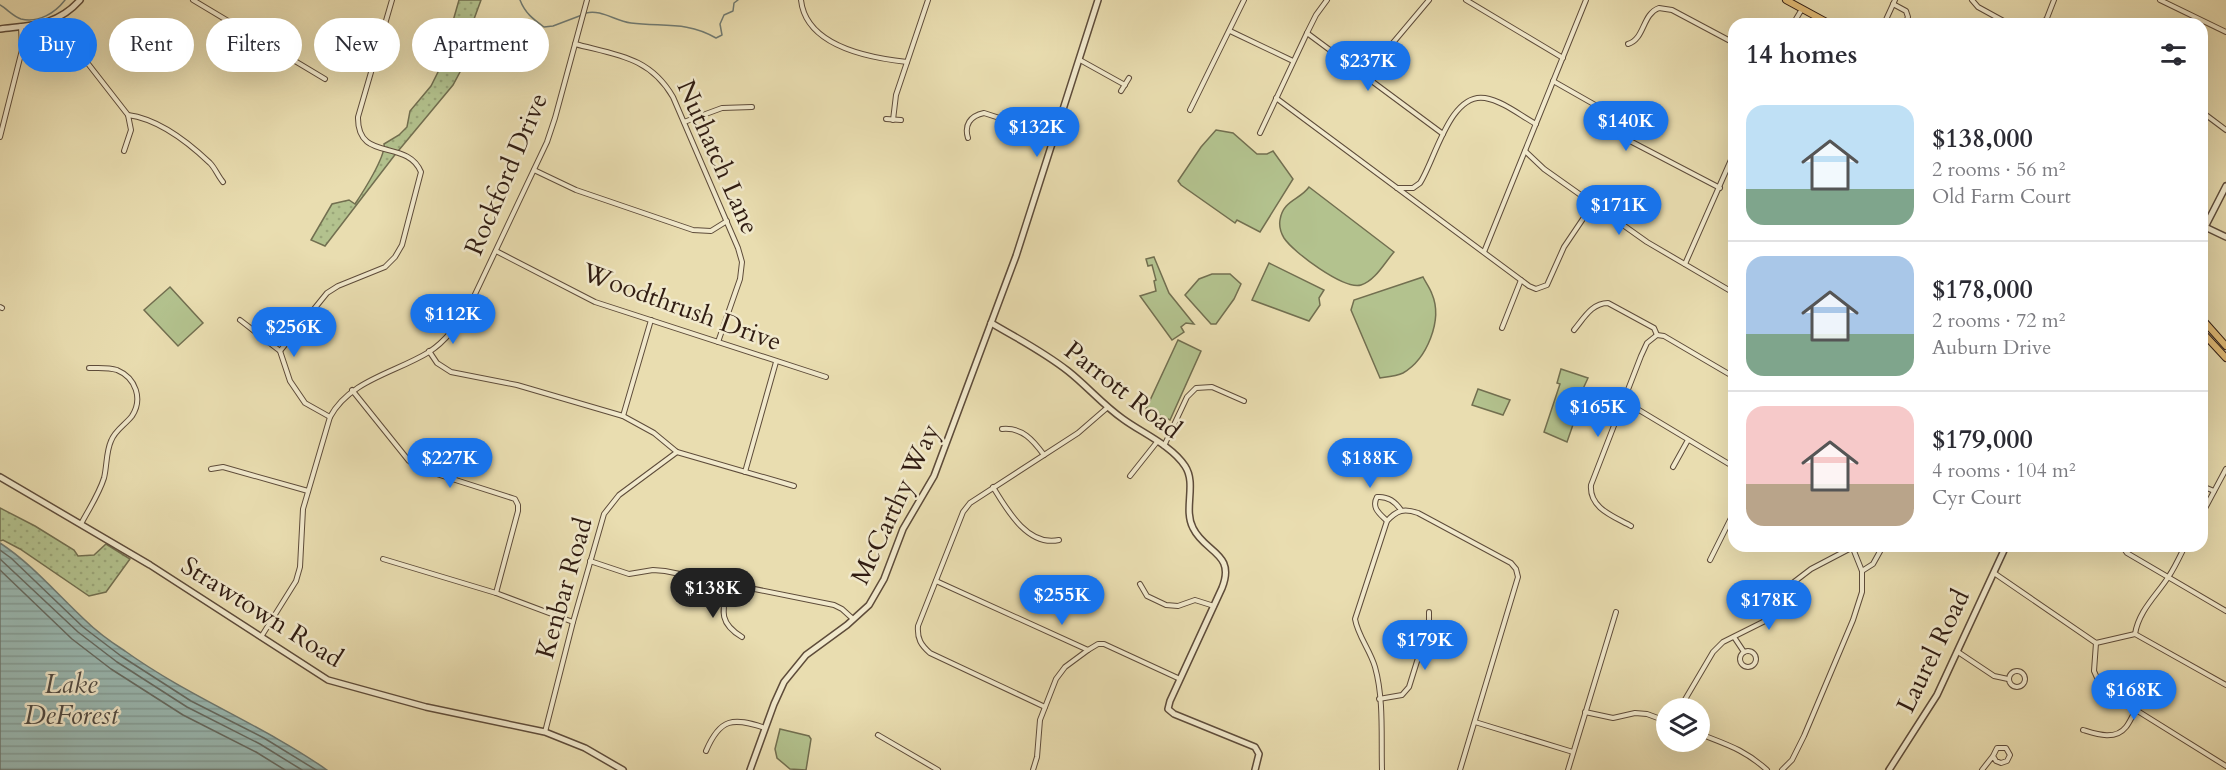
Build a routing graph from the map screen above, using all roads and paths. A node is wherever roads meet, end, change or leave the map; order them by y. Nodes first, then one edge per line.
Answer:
1 (80, 0) edge
2 (193, 0) edge
3 (392, 0) edge
4 (587, 0) edge
5 (801, 0) edge
6 (928, 0) edge
7 (1098, 0) edge
8 (1244, 0) edge
9 (1328, 0) edge
10 (1429, 0) edge
11 (1466, 0) edge
12 (1586, 0) edge
13 (1786, 0) edge
14 (1972, 0) edge
15 (2054, 0) edge
16 (2160, 0) edge
17 (1894, 2) edge
18 (1802, 9) junction
19 (59, 18) edge
20 (1797, 18) edge
21 (1819, 18) edge
22 (1887, 18) edge
23 (1908, 18) edge
24 (1997, 18) edge
25 (2047, 18) edge
26 (2197, 18) edge
27 (2208, 23) edge
28 (18, 26) edge
29 (0, 29) edge
30 (1230, 31) junction
31 (2226, 32) edge
32 (1307, 33) junction
33 (1728, 40) edge
34 (575, 44) junction
35 (1628, 44) dead end
36 (1563, 58) junction
37 (1080, 60) junction
38 (1293, 61) junction
39 (907, 62) junction
40 (18, 66) edge
41 (94, 72) edge
42 (1365, 76) junction
43 (1129, 78) dead end
44 (325, 79) dead end
45 (1553, 81) junction
46 (1125, 85) junction
47 (1121, 91) dead end
48 (1276, 98) junction
49 (752, 107) dead end
50 (1190, 110) dead end
51 (128, 116) junction
52 (2208, 116) edge
53 (886, 119) dead end
54 (893, 120) junction
55 (901, 120) dead end
56 (684, 122) junction
57 (1536, 124) junction
58 (2226, 130) edge
59 (1260, 134) dead end
60 (1443, 134) junction
61 (0, 136) edge
62 (1056, 136) junction
63 (968, 138) dead end
64 (124, 151) dead end
65 (1525, 152) junction
66 (1728, 168) edge
67 (534, 170) junction
68 (223, 182) dead end
69 (2226, 186) edge
70 (1396, 188) junction
71 (1720, 188) junction
72 (1593, 204) junction
73 (2208, 217) edge
74 (727, 222) junction
75 (2208, 228) edge
76 (2226, 237) edge
77 (496, 251) junction
78 (1484, 252) junction
79 (1686, 264) junction
80 (1521, 280) junction
81 (1728, 289) edge
82 (240, 320) dead end
83 (651, 320) junction
84 (990, 323) junction
85 (2208, 326) edge
86 (1502, 328) dead end
87 (1574, 330) dead end
88 (1656, 334) junction
89 (2208, 338) edge
90 (718, 342) junction
91 (2226, 346) edge
92 (280, 351) junction
93 (429, 351) junction
94 (2226, 358) edge
95 (776, 362) junction
96 (89, 368) dead end
97 (1728, 373) edge
98 (826, 377) dead end
99 (352, 390) junction
100 (1244, 400) dead end
101 (1624, 401) junction
102 (1108, 407) junction
103 (623, 416) junction
104 (330, 417) junction
105 (1002, 429) dead end
106 (1688, 440) junction
107 (1157, 442) junction
108 (1164, 447) junction
109 (677, 452) junction
110 (1044, 455) junction
111 (1728, 463) edge
112 (1673, 467) dead end
113 (211, 469) dead end
114 (2226, 469) edge
115 (745, 472) junction
116 (1130, 476) dead end
117 (0, 477) edge
118 (794, 486) dead end
119 (993, 487) junction
120 (2208, 488) edge
121 (308, 491) junction
122 (2214, 491) junction
123 (2208, 502) edge
124 (1401, 510) junction
125 (1387, 521) junction
126 (81, 524) junction
127 (1728, 524) edge
128 (1631, 526) dead end
129 (1059, 540) dead end
130 (1842, 552) edge
131 (1855, 552) edge
132 (1880, 552) edge
133 (2003, 552) edge
134 (2126, 552) edge
135 (2182, 552) edge
136 (383, 559) dead end
137 (1710, 560) dead end
138 (590, 561) junction
139 (1862, 571) junction
140 (1993, 572) junction
141 (2169, 577) junction
142 (936, 581) junction
143 (728, 584) junction
144 (1140, 584) dead end
145 (496, 593) junction
146 (1214, 606) junction
147 (2226, 611) edge
148 (1429, 612) dead end
149 (1616, 612) dead end
150 (854, 620) junction
151 (573, 622) junction
152 (2135, 634) junction
153 (261, 637) junction
154 (1734, 637) junction
155 (742, 638) dead end
156 (2096, 643) junction
157 (1088, 650) junction
158 (1744, 652) junction
159 (1958, 652) junction
160 (1180, 679) junction
161 (2008, 679) junction
162 (2226, 685) edge
163 (1686, 698) edge
164 (1379, 699) junction
165 (1045, 707) junction
166 (2136, 710) junction
167 (1585, 712) junction
168 (1656, 717) edge
169 (1475, 722) junction
170 (765, 728) junction
171 (2083, 730) dead end
172 (545, 732) junction
173 (879, 735) dead end
174 (1710, 738) edge
175 (706, 751) dead end
176 (1573, 752) junction
177 (1994, 756) junction
178 (2226, 766) edge
179 (623, 770) edge
180 (750, 770) edge
181 (938, 770) edge
182 (1033, 770) edge
183 (1255, 770) edge
184 (1382, 770) edge
185 (1460, 770) edge
186 (1568, 770) edge
187 (1767, 770) edge
188 (1782, 770) edge
189 (1889, 770) edge
190 (1982, 770) edge

1 - 19 street
2 - 44 street
3 - 92 street
4 - 34 street, Rockford Drive
5 - 39 street
6 - 39 street
7 - 37 street
8 - 30 street
9 - 32 street
10 - 42 street
11 - 36 street
12 - 36 street
13 - 18 main road
14 - 24 street
15 - 25 street
16 - 26 street
17 - 22 street
17 - 23 street
18 - 20 street
18 - 21 main road
27 - 31 street
28 - 29 street
30 - 38 street
30 - 50 street
32 - 38 street
32 - 42 street
33 - 35 street
34 - 56 street, Nuthatch Lane
34 - 67 street, Rockford Drive
36 - 45 street
37 - 46 street
37 - 62 street
38 - 48 street
39 - 54 street
40 - 61 street
41 - 51 street
42 - 60 street
43 - 46 street
45 - 57 street
45 - 71 street
46 - 47 street
48 - 59 street
48 - 70 street
49 - 56 street
51 - 64 street
51 - 68 street
52 - 58 street
53 - 54 street
54 - 55 street
56 - 74 street, Nuthatch Lane
57 - 60 street
57 - 65 street
60 - 70 street
62 - 63 street
62 - 84 street
65 - 72 street
65 - 78 street
66 - 71 street
67 - 74 street
67 - 77 street, Rockford Drive
69 - 73 street
70 - 78 street
71 - 79 street
72 - 79 street
72 - 80 street
74 - 90 street, Nuthatch Lane
75 - 76 street
77 - 83 street, Woodthrush Drive
77 - 93 street, Rockford Drive
78 - 80 street
79 - 81 street
80 - 86 street
82 - 92 street
83 - 90 street, Woodthrush Drive
83 - 103 street
84 - 102 street, Parrott Road
84 - 150 street, McCarthy Way
85 - 91 main road
87 - 88 street
88 - 97 street
88 - 101 street
89 - 94 main road
90 - 95 street, Woodthrush Drive
92 - 104 street
93 - 99 street, Rockford Drive
93 - 103 street
95 - 98 street, Woodthrush Drive
95 - 115 street
96 - 126 street
99 - 104 street, Rockford Drive
99 - 145 street
100 - 108 street
101 - 106 street
101 - 128 street
102 - 107 street, Parrott Road
102 - 110 street
103 - 109 street
104 - 121 street, Rockford Drive
105 - 110 street
106 - 111 street
106 - 112 street
107 - 108 street, Parrott Road
107 - 116 street
108 - 146 street, Parrott Road
109 - 115 street
109 - 138 street, Kenbar Road
110 - 119 street
113 - 121 street
114 - 122 street
115 - 118 street
117 - 126 street, Strawtown Road
119 - 129 street
119 - 142 street
120 - 122 street
121 - 153 street, Rockford Drive
122 - 123 street
124 - 125 street
124 - 125 street
124 - 169 street
125 - 164 street
126 - 153 street, Strawtown Road
127 - 137 street
130 - 154 street
131 - 139 street
132 - 139 street
133 - 140 street, Laurel Road
134 - 141 street
135 - 141 street
136 - 145 street
138 - 143 street
138 - 151 street, Kenbar Road
139 - 188 street
140 - 156 street
140 - 159 street, Laurel Road
141 - 147 street
141 - 152 street
142 - 157 street
142 - 165 street
143 - 150 street
143 - 155 street
144 - 146 street
145 - 151 street
146 - 160 street, Parrott Road
148 - 164 street
149 - 167 street
150 - 170 street, McCarthy Way
151 - 172 street, Kenbar Road
152 - 156 street
152 - 162 street
153 - 172 street, Strawtown Road
154 - 158 street
154 - 163 street
156 - 166 street
157 - 160 street
157 - 165 street
158 - 158 street
159 - 161 street
159 - 189 street, Laurel Road
160 - 183 street, Parrott Road
161 - 161 street
164 - 184 street
165 - 182 street
166 - 171 street
166 - 178 street
167 - 168 street
167 - 176 street
169 - 176 street
169 - 185 street
170 - 175 street
170 - 180 street, McCarthy Way
172 - 179 street, Strawtown Road
173 - 181 street
174 - 187 street
176 - 186 street
177 - 177 street
177 - 190 street

